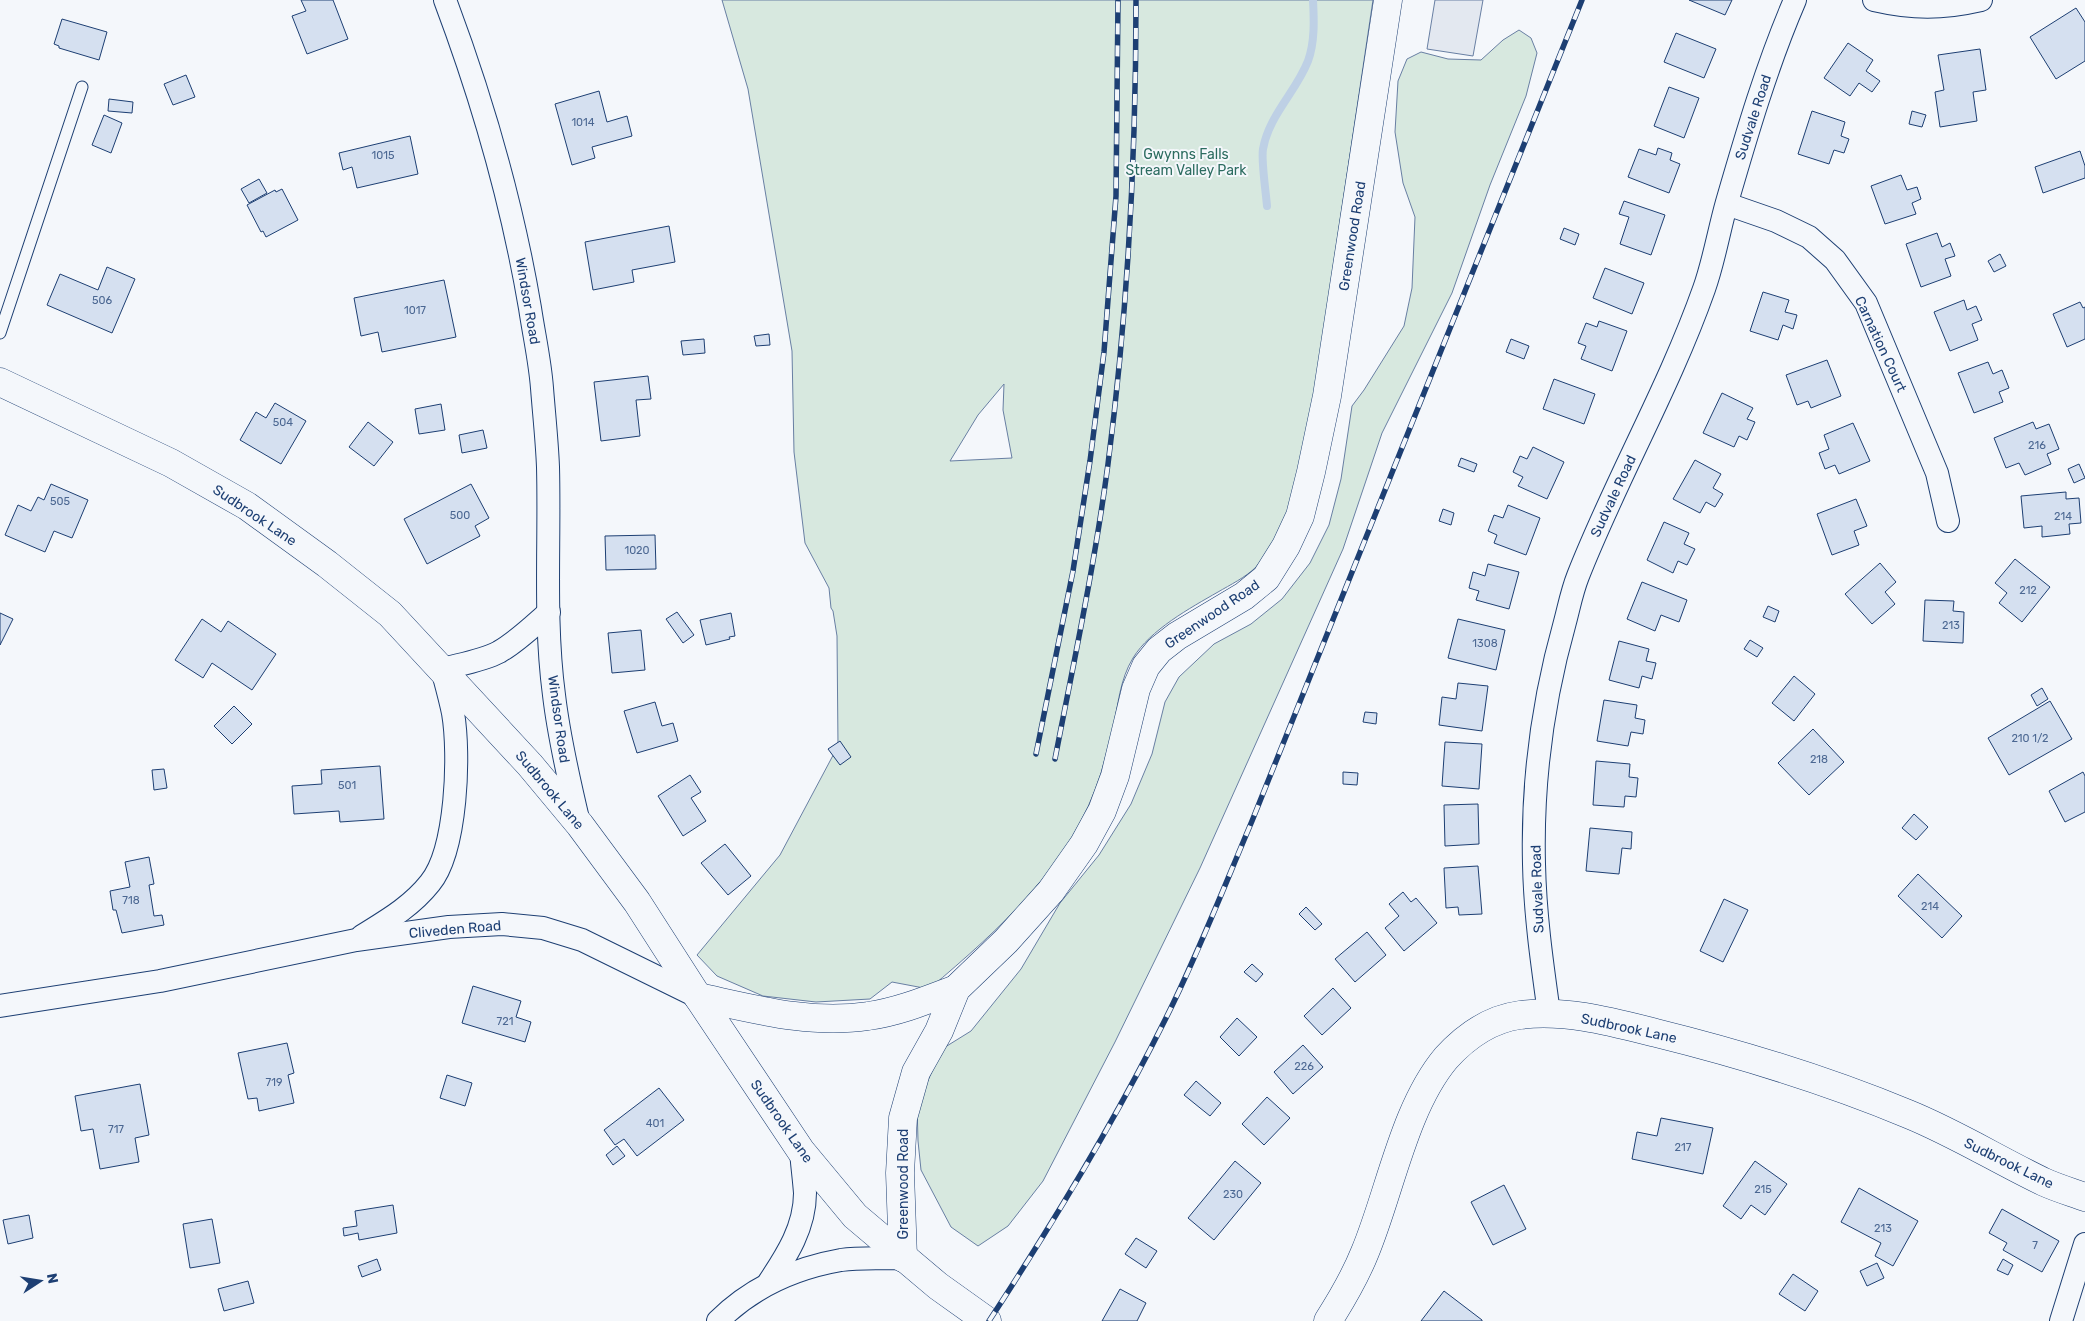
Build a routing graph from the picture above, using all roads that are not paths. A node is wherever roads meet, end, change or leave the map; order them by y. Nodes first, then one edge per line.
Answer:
1 (445, 0) edge
2 (1388, 0) edge
3 (1795, 0) edge
4 (1874, 0) edge
5 (1981, 0) edge
6 (82, 87) dead end
7 (1727, 204) junction
8 (0, 333) edge
9 (0, 382) edge
10 (1948, 521) dead end
11 (549, 612) junction
12 (442, 669) junction
13 (580, 825) junction
14 (356, 940) junction
15 (956, 989) junction
16 (698, 997) junction
17 (0, 1006) edge
18 (1549, 1013) junction
19 (801, 1150) junction
20 (2085, 1197) edge
21 (2085, 1244) edge
22 (903, 1258) junction
23 (769, 1282) junction
24 (718, 1321) edge
25 (987, 1321) edge
26 (1328, 1321) edge
27 (2061, 1321) edge

1 - 11 street, Windsor Road
2 - 15 street, Greenwood Road
3 - 7 street, Sudvale Road
4 - 5 street
6 - 8 lane
7 - 10 street, Carnation Court
7 - 18 street, Sudvale Road
9 - 12 street, Sudbrook Lane
11 - 12 street
11 - 13 street, Windsor Road
12 - 13 street, Sudbrook Lane
12 - 14 street
13 - 16 street, Sudbrook Lane
14 - 16 street, Cliveden Road
14 - 17 street, Cliveden Road
15 - 16 street, Cliveden Road
15 - 22 street, Greenwood Road
16 - 19 street, Sudbrook Lane
18 - 20 street, Sudbrook Lane
18 - 26 street, Sudbrook Lane
19 - 22 street, Sudbrook Lane
19 - 23 street
21 - 27 street
22 - 23 street
22 - 25 street, Sudbrook Lane
23 - 24 street

